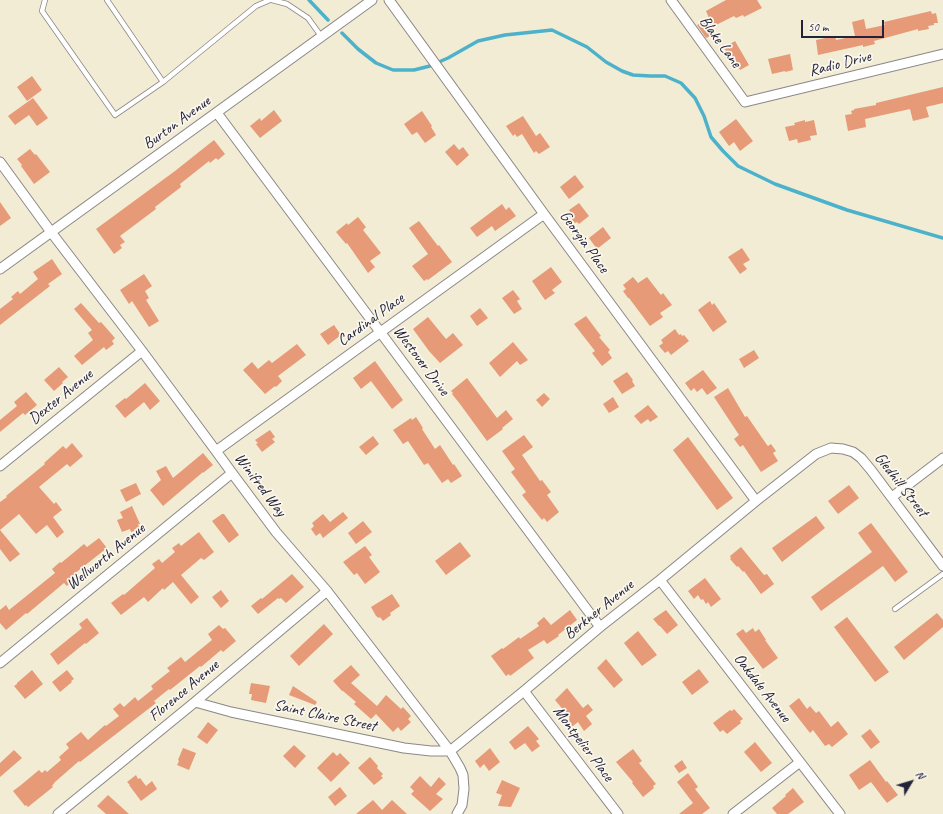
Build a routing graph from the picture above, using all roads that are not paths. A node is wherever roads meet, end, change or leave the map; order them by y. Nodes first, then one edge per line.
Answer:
1 (45, 0) edge
2 (107, 0) edge
3 (271, 0) edge
4 (372, 0) edge
5 (389, 0) edge
6 (671, 0) edge
7 (321, 36) junction
8 (943, 54) edge
9 (163, 82) junction
10 (745, 102) joint
11 (217, 113) junction
12 (0, 162) edge
13 (544, 214) junction
14 (51, 232) junction
15 (0, 269) edge
16 (381, 332) junction
17 (142, 351) junction
18 (216, 451) junction
19 (820, 452) joint
20 (943, 458) edge
21 (0, 466) edge
22 (232, 473) junction
23 (892, 497) junction
24 (756, 501) junction
25 (943, 566) edge
26 (943, 574) edge
27 (660, 580) junction
28 (327, 591) junction
29 (895, 609) dead end
30 (600, 628) junction
31 (0, 663) edge
32 (524, 691) junction
33 (195, 702) junction
34 (450, 751) junction
35 (800, 762) junction
36 (58, 814) edge
37 (457, 814) edge
38 (618, 814) edge
39 (733, 814) edge
40 (840, 814) edge

1 - 9 lane
2 - 9 lane
3 - 7 lane
3 - 9 lane
4 - 7 street, Burton Avenue
5 - 13 street, Georgia Place
6 - 10 street, Blake Lane
7 - 11 street, Burton Avenue
8 - 10 street, Radio Drive
11 - 14 street, Burton Avenue
11 - 16 street, Westover Drive
12 - 14 street, Winifred Way
13 - 16 street, Cardinal Place
13 - 24 street, Georgia Place
14 - 15 street, Burton Avenue
14 - 17 street, Winifred Way
16 - 18 street, Cardinal Place
16 - 30 street, Westover Drive
17 - 18 street, Winifred Way
17 - 21 street, Dexter Avenue
18 - 22 street, Winifred Way
19 - 23 street, Gledhill Street
19 - 24 street, Berkner Avenue
20 - 23 street
22 - 28 street, Winifred Way
22 - 31 street, Wellworth Avenue
23 - 25 street, Gledhill Street
24 - 27 street, Berkner Avenue
26 - 29 lane
27 - 30 street, Berkner Avenue
27 - 35 street, Oakdale Avenue
28 - 33 street, Florence Avenue
28 - 34 street, Winifred Way
30 - 32 street, Berkner Avenue
32 - 34 street, Berkner Avenue
32 - 38 street, Montpelier Place
33 - 34 street, Saint Claire Street
33 - 36 street, Florence Avenue
34 - 37 street
35 - 39 street
35 - 40 street, Oakdale Avenue

